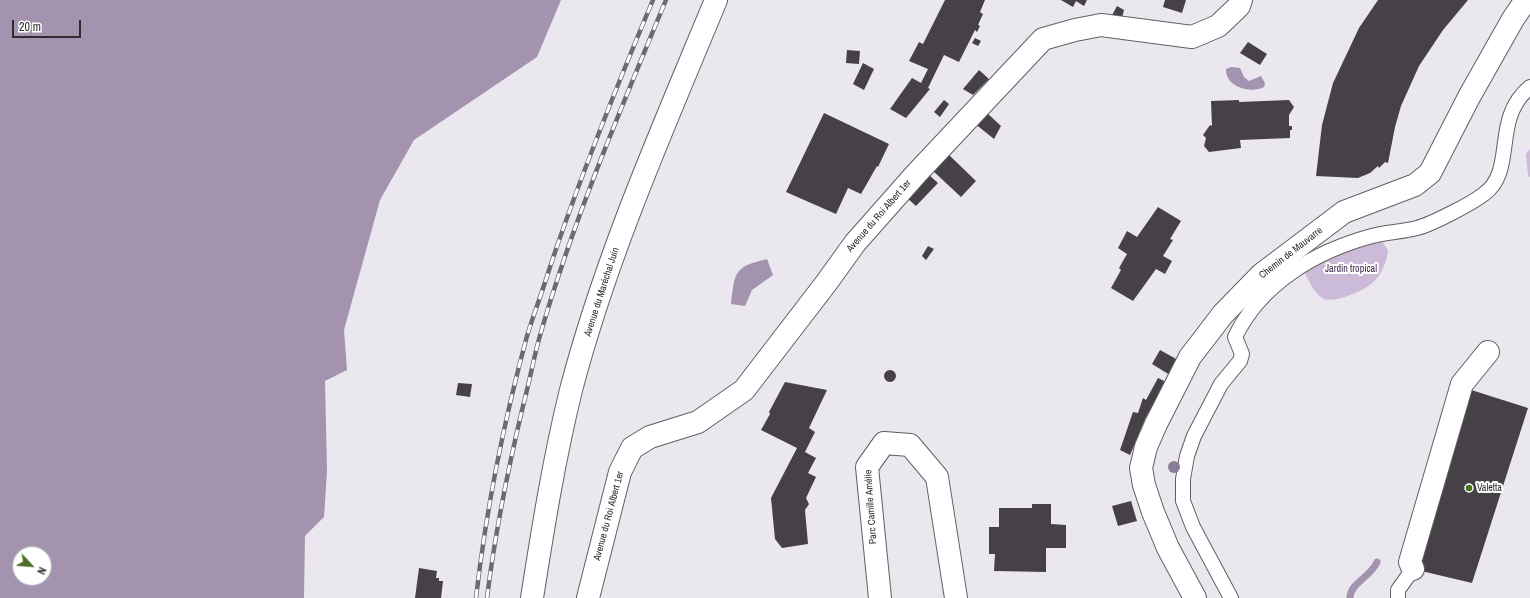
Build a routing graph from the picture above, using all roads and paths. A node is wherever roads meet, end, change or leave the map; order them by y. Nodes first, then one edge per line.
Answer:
1 (716, 0) edge
2 (1241, 0) edge
3 (1526, 0) edge
4 (1530, 87) edge
5 (1488, 352) dead end
6 (1413, 569) joint
7 (532, 598) edge
8 (588, 598) edge
9 (880, 598) edge
10 (956, 598) edge
11 (1195, 598) edge
12 (1231, 598) edge
13 (1398, 598) edge

1 - 7 street, Avenue du Maréchal Juin
2 - 8 street, Avenue du Roi Albert 1er
3 - 11 street, Chemin de Mauvarre
4 - 12 lane
5 - 6 street
6 - 13 lane
9 - 10 street, Parc Camille Amélie

